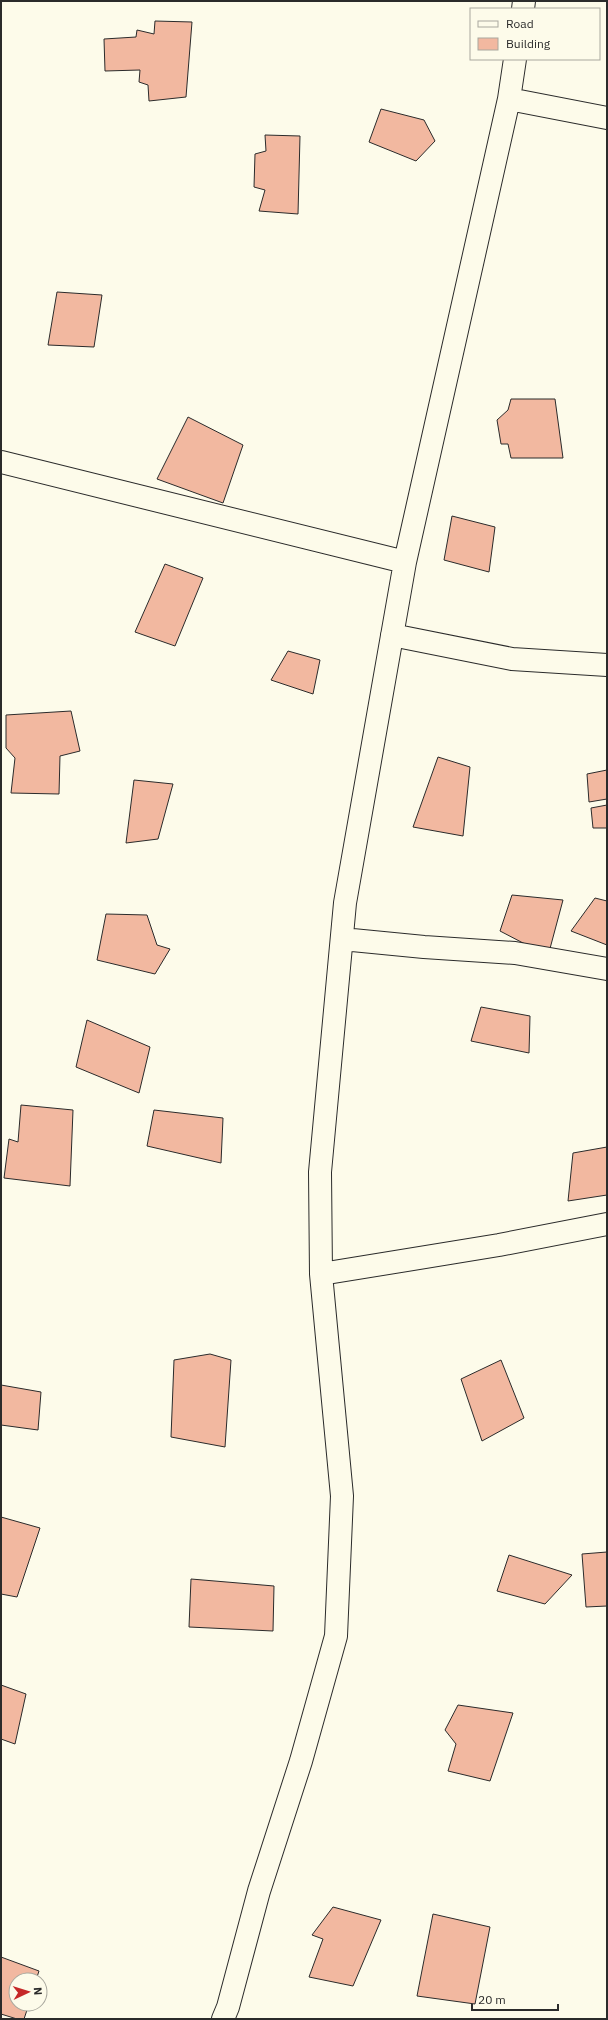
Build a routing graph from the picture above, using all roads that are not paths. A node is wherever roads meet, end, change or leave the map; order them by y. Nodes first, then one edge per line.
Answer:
1 (515, 60) edge
2 (509, 100) junction
3 (607, 118) edge
4 (1, 462) edge
5 (405, 562) junction
6 (392, 635) junction
7 (607, 665) edge
8 (342, 939) junction
9 (607, 969) edge
10 (607, 1224) edge
11 (321, 1274) junction
12 (223, 2019) edge

1 - 2 street
2 - 3 street
2 - 5 street
4 - 5 street
5 - 6 street
6 - 7 street
6 - 8 street
8 - 9 street
8 - 11 street
10 - 11 street
11 - 12 street

